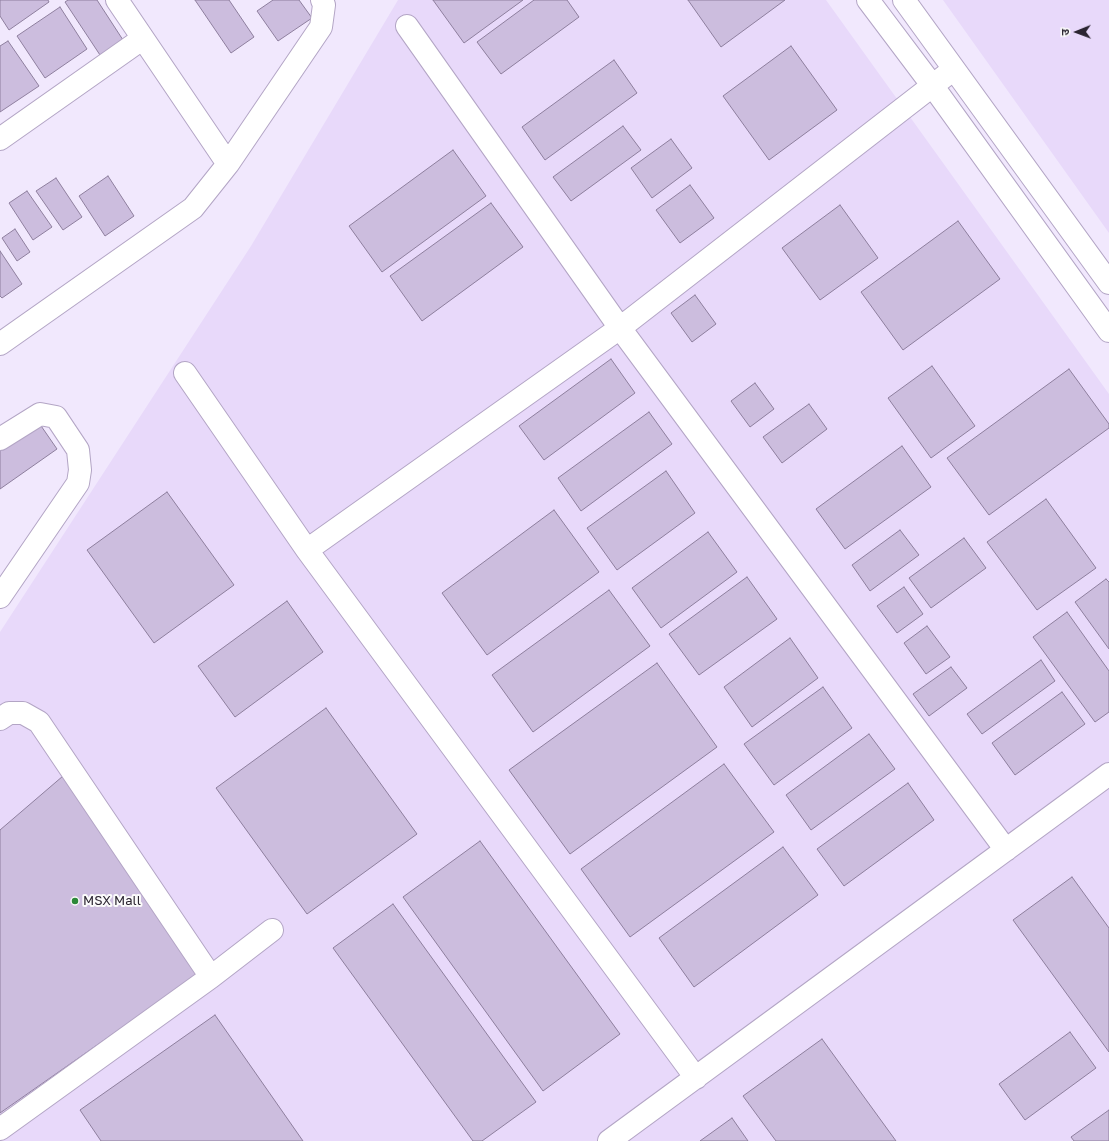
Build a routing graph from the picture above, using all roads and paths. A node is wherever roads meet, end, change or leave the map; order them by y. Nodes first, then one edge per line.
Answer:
1 (117, 0) edge
2 (322, 0) edge
3 (868, 0) edge
4 (904, 0) edge
5 (407, 26) dead end
6 (142, 39) junction
7 (954, 69) junction
8 (932, 85) junction
9 (0, 139) edge
10 (228, 164) junction
11 (1109, 283) edge
12 (620, 328) junction
13 (1109, 331) edge
14 (0, 344) edge
15 (185, 373) dead end
16 (0, 439) edge
17 (307, 550) junction
18 (3, 590) edge
19 (0, 719) edge
20 (1109, 774) edge
21 (1006, 850) junction
22 (272, 930) dead end
23 (211, 977) junction
24 (696, 1078) junction
25 (0, 1129) edge
26 (609, 1141) edge

1 - 6 street
2 - 10 street
3 - 8 street
4 - 7 street
5 - 12 street
6 - 9 street
6 - 10 street
7 - 8 street
7 - 11 street
8 - 12 street
8 - 13 street
10 - 14 street
12 - 17 street
12 - 21 street
15 - 17 street
16 - 18 street
17 - 24 street
19 - 23 street
20 - 21 street
21 - 24 street
22 - 23 street
23 - 25 street
24 - 26 street

